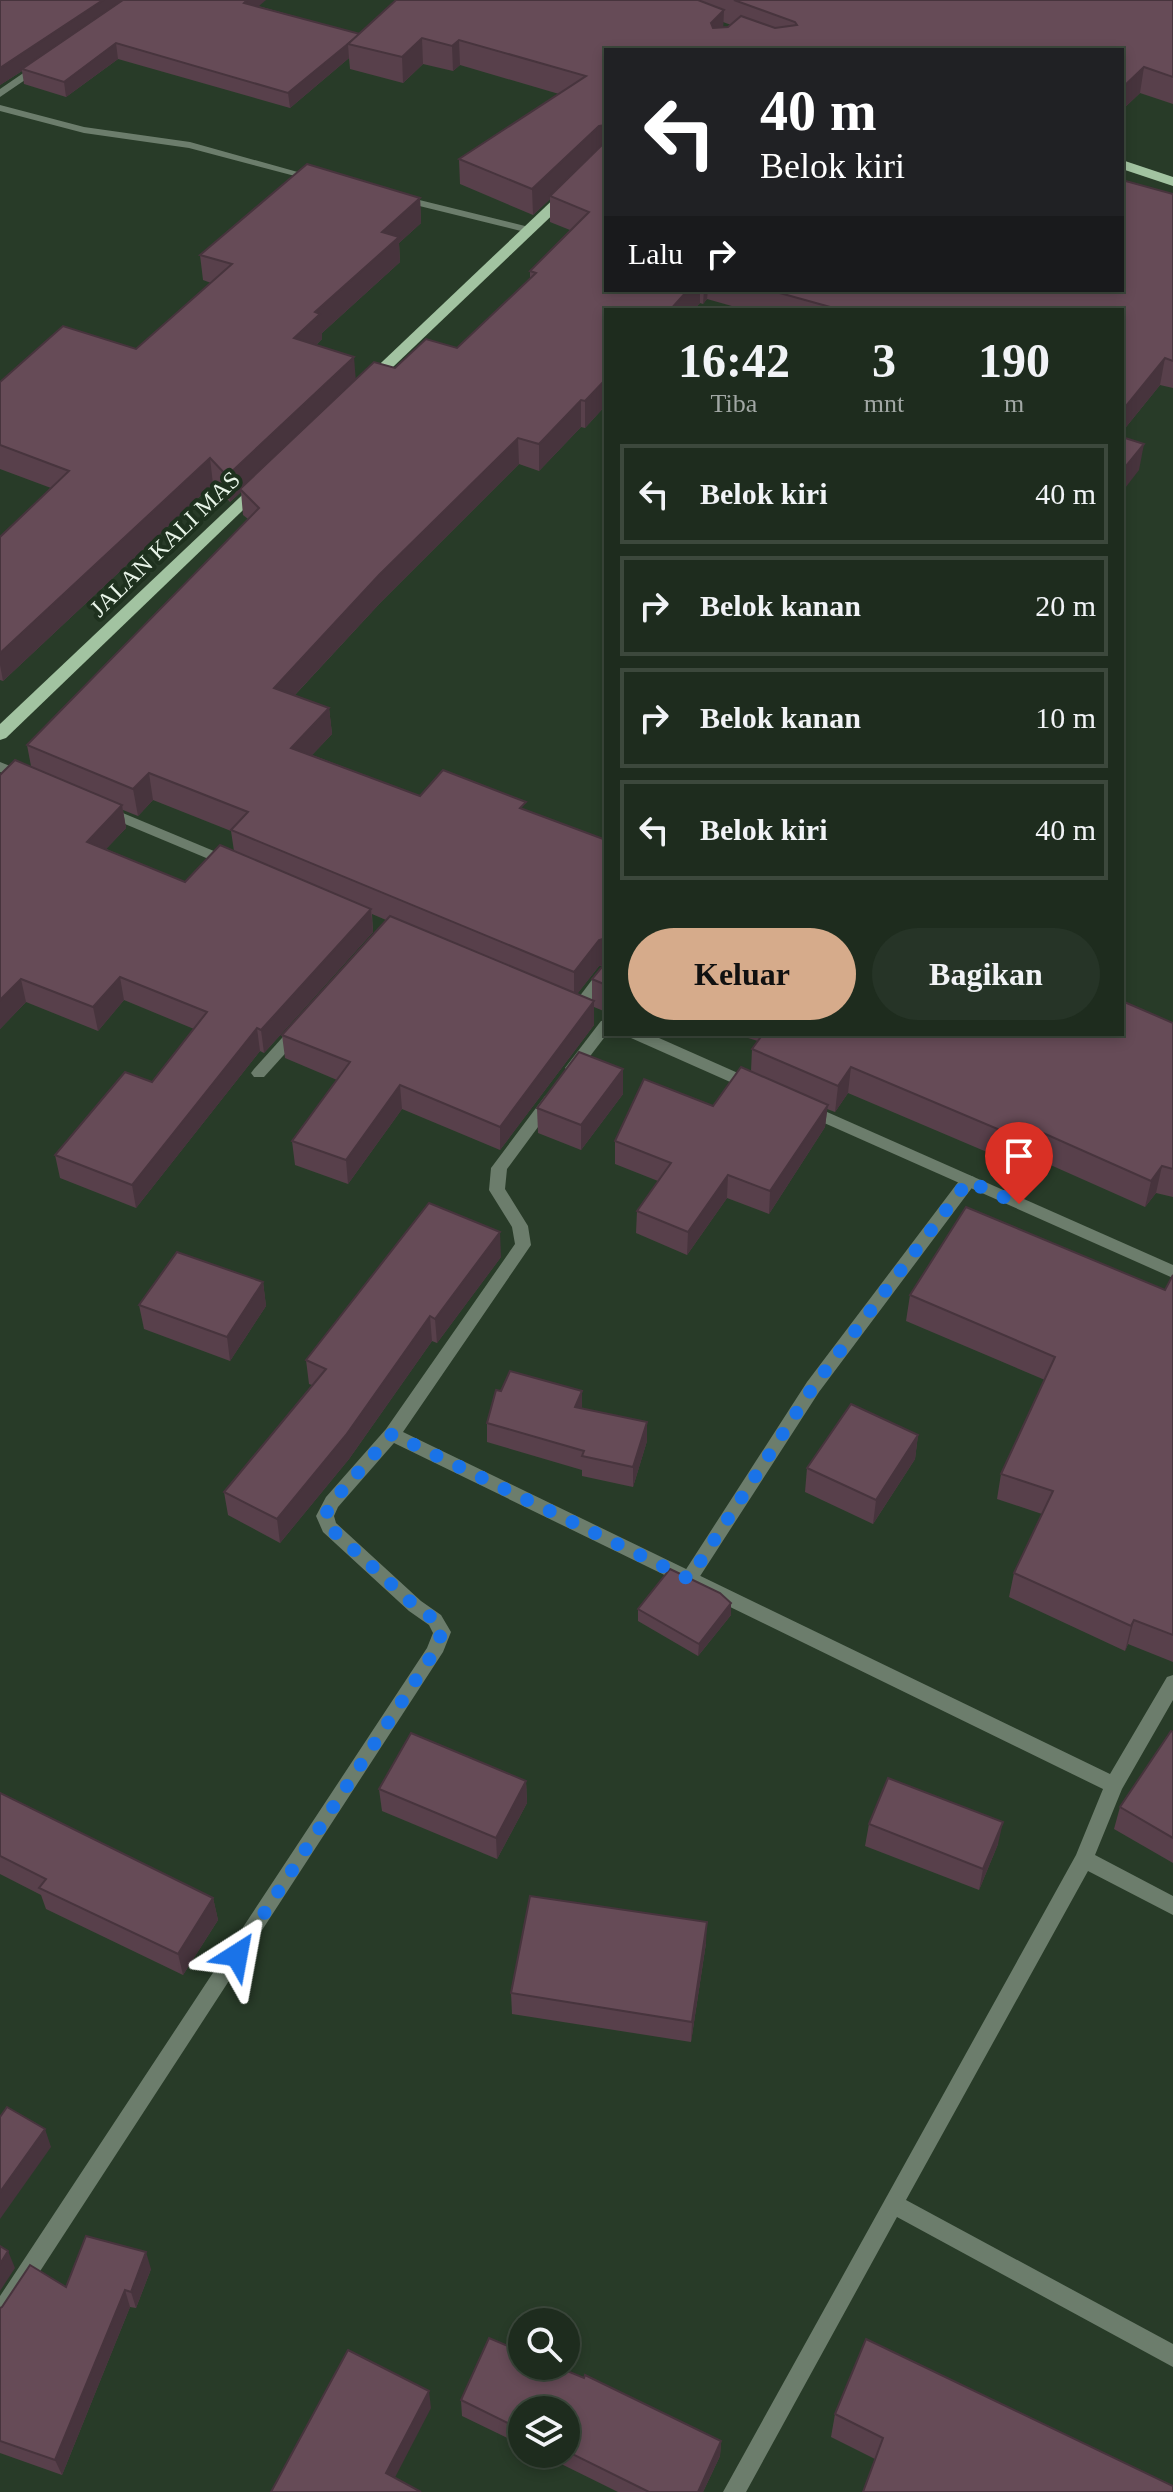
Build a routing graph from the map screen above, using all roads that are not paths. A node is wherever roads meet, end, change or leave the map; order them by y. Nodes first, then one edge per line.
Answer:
1 (49, 60) edge
2 (0, 94) edge
3 (0, 108) edge
4 (604, 159) edge
5 (1124, 165) edge
6 (332, 182) edge
7 (1173, 182) edge
8 (386, 195) edge
9 (529, 230) junction
10 (357, 394) edge
11 (276, 471) edge
12 (0, 734) edge
13 (0, 767) edge
14 (43, 785) edge
15 (86, 803) edge
16 (245, 869) edge
17 (604, 974) edge
18 (309, 1018) edge
19 (604, 1022) edge
20 (604, 1026) edge
21 (640, 1036) edge
22 (259, 1073) dead end
23 (766, 1092) edge
24 (795, 1104) edge
25 (968, 1181) junction
26 (1173, 1272) edge
27 (392, 1434) junction
28 (689, 1579) junction
29 (1173, 1683) edge
30 (1114, 1785) junction
31 (1084, 1859) junction
32 (1173, 1906) edge
33 (893, 2204) junction
34 (0, 2315) edge
35 (1173, 2356) edge
36 (734, 2492) edge

1 - 2 street
3 - 6 street
4 - 9 main road
5 - 7 main road
8 - 9 street
9 - 10 main road
11 - 12 main road, JALAN KALI MAS
13 - 14 street
15 - 16 street
17 - 19 street
18 - 22 street
20 - 27 street
21 - 23 street
24 - 25 street
25 - 26 street
25 - 28 street
27 - 28 street
27 - 34 street
28 - 30 street
29 - 30 street
30 - 31 street
31 - 32 street
31 - 33 street
33 - 35 street
33 - 36 street

